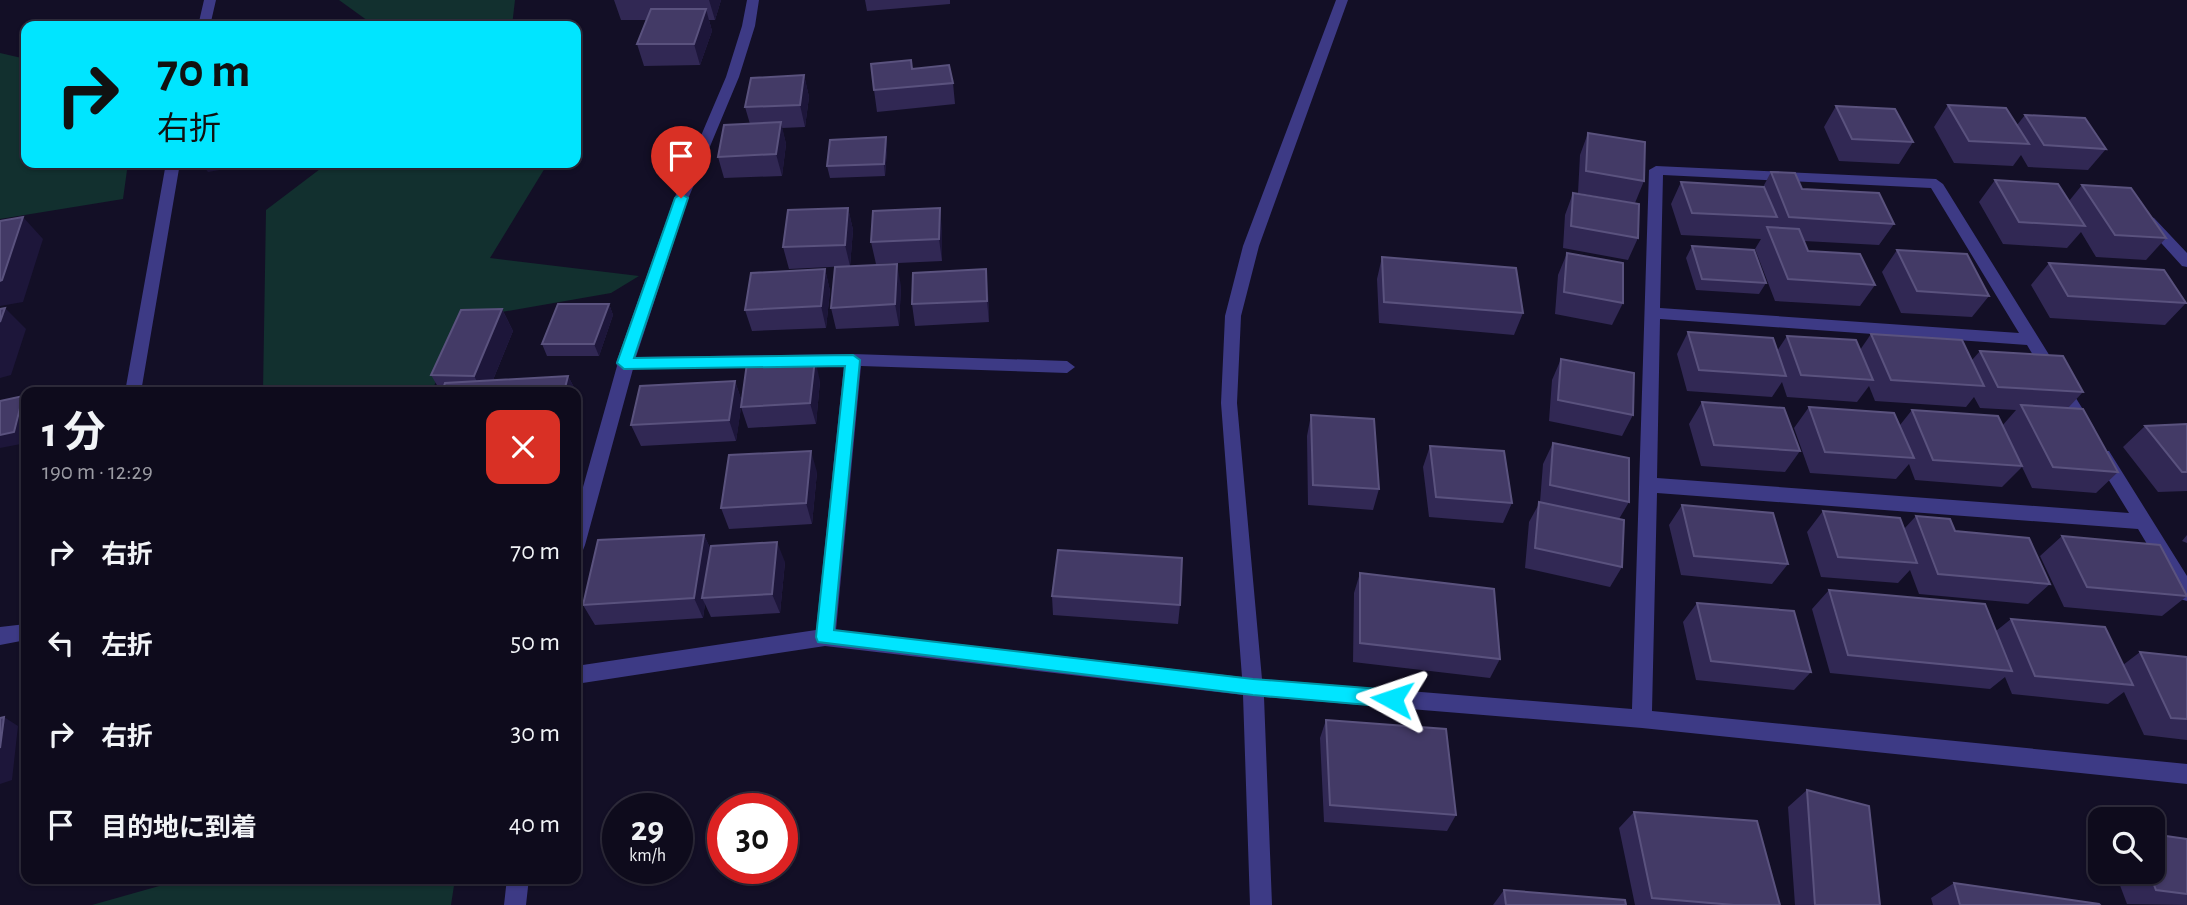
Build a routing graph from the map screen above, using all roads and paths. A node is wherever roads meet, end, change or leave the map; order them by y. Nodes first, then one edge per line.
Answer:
1 (210, 0) edge
2 (753, 0) edge
3 (1342, 0) edge
4 (205, 21) edge
5 (172, 168) edge
6 (2142, 214) edge
7 (2187, 262) edge
8 (1653, 313) junction
9 (2032, 340) junction
10 (853, 360) junction
11 (624, 363) junction
12 (1067, 367) dead end
13 (135, 387) edge
14 (1649, 485) junction
15 (2143, 522) junction
16 (581, 526) edge
17 (2187, 593) edge
18 (21, 633) edge
19 (0, 636) edge
20 (825, 637) junction
21 (581, 674) edge
22 (1253, 687) junction
23 (1642, 719) junction
24 (2187, 774) edge
25 (517, 884) edge
26 (515, 905) edge
27 (1261, 905) edge

1 - 4 street
2 - 11 street
3 - 22 street
5 - 13 street
6 - 7 street
8 - 9 street
8 - 9 street
8 - 14 street
9 - 15 street
10 - 11 street
10 - 12 street
10 - 20 street
11 - 16 street
14 - 15 street
14 - 23 street
15 - 17 street
18 - 19 street
20 - 21 street
20 - 22 street
22 - 23 street
22 - 27 street
23 - 24 street
25 - 26 street

